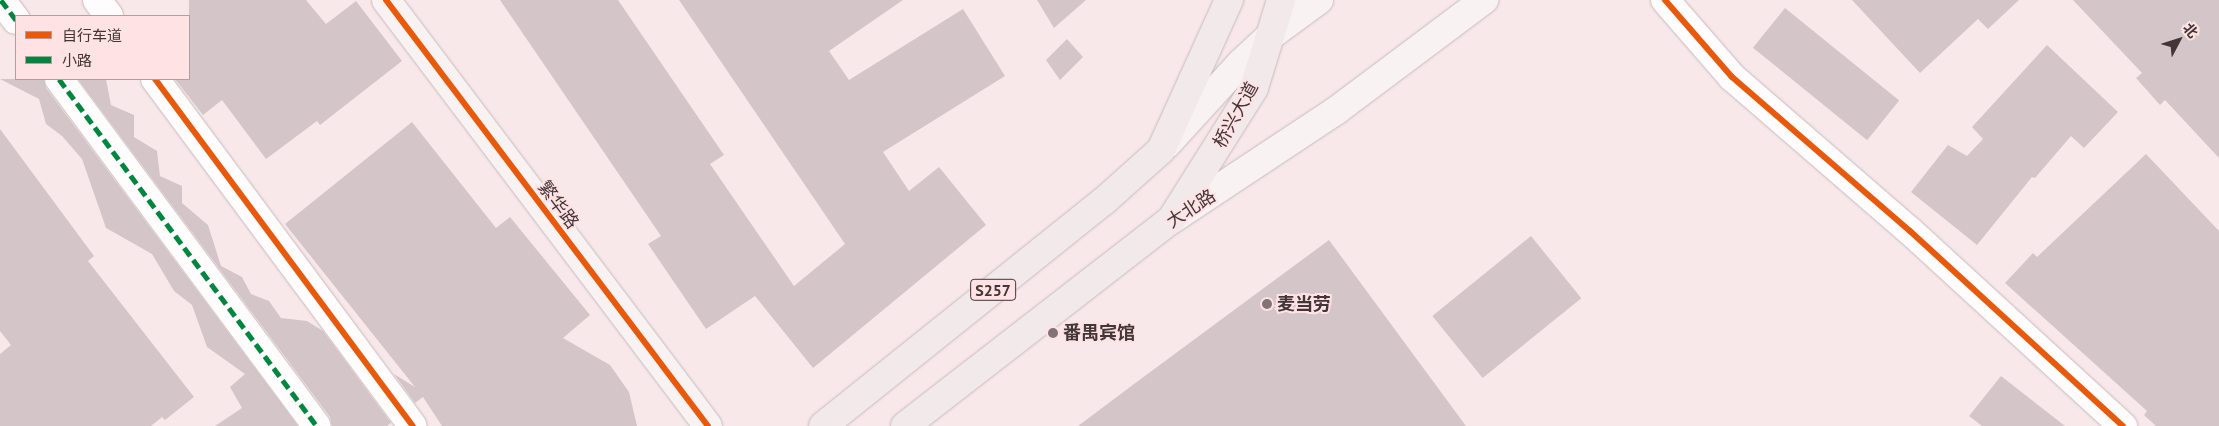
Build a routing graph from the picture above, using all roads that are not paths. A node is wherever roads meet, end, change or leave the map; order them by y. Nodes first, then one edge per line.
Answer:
1 (1, 0) edge
2 (97, 0) edge
3 (386, 0) edge
4 (1229, 0) edge
5 (1281, 0) edge
6 (1319, 0) edge
7 (1484, 0) edge
8 (1665, 0) edge
9 (108, 15) edge
10 (15, 19) edge
11 (1270, 36) junction
12 (61, 80) edge
13 (156, 80) edge
14 (1161, 150) junction
15 (1171, 220) junction
16 (317, 426) edge
17 (413, 426) edge
18 (708, 426) edge
19 (823, 426) edge
20 (905, 426) edge
21 (2123, 426) edge

1 - 10 street
2 - 9 street
3 - 18 main road, 繁华路
4 - 14 main road, S257
5 - 11 main road, 桥兴大道
6 - 11 main road
7 - 15 main road, 大北路
8 - 21 street
11 - 14 main road
11 - 15 main road, 桥兴大道
12 - 16 street
13 - 17 street
14 - 19 main road, S257
15 - 20 main road, 大北路

